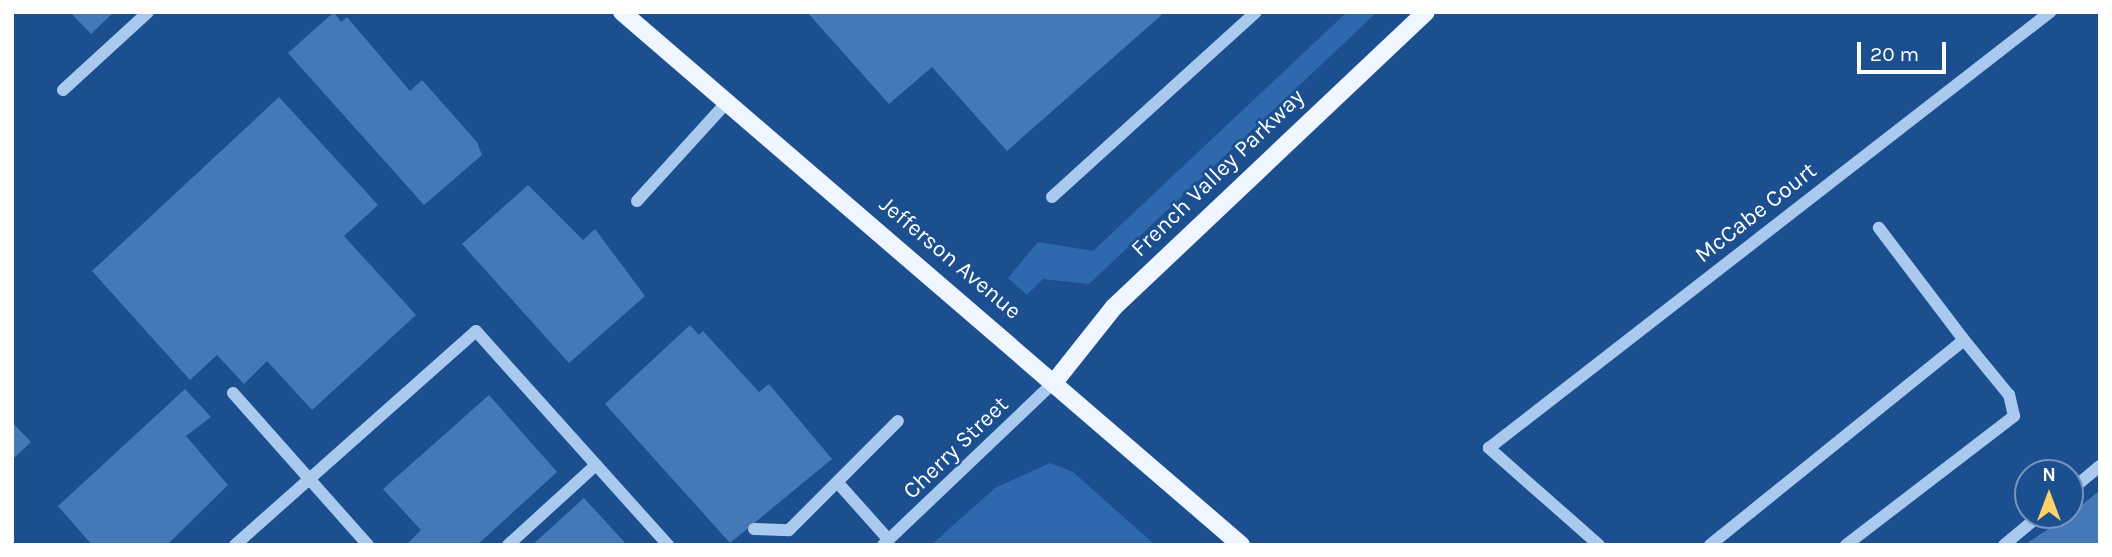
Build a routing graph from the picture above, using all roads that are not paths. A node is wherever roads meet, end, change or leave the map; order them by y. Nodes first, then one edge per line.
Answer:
1 (148, 12) edge
2 (622, 12) edge
3 (1256, 12) edge
4 (1426, 12) edge
5 (2050, 12) edge
6 (63, 90) dead end
7 (727, 102) junction
8 (1052, 197) dead end
9 (637, 201) dead end
10 (1879, 229) dead end
11 (1964, 340) junction
12 (1056, 380) junction
13 (233, 393) dead end
14 (898, 421) dead end
15 (596, 465) junction
16 (2100, 466) edge
17 (2084, 479) edge
18 (306, 482) junction
19 (838, 483) junction
20 (754, 528) dead end
21 (2023, 529) edge
22 (886, 542) edge
23 (235, 545) edge
24 (368, 545) edge
25 (508, 545) edge
26 (668, 545) edge
27 (1241, 545) edge
28 (1599, 545) edge
29 (1710, 545) edge
30 (1846, 545) edge
31 (2004, 545) edge

1 - 6 street
2 - 7 main road, Jefferson Avenue
3 - 8 street
4 - 12 main road, French Valley Parkway
5 - 28 street, McCabe Court
7 - 9 street
7 - 12 main road, Jefferson Avenue
10 - 11 street
11 - 29 street
11 - 30 street
12 - 22 street, Cherry Street
12 - 27 main road, Jefferson Avenue
13 - 18 street
14 - 19 street
15 - 18 street
15 - 25 street
15 - 26 street
16 - 17 street
18 - 23 street
18 - 24 street
19 - 20 street
19 - 22 street
21 - 31 street

